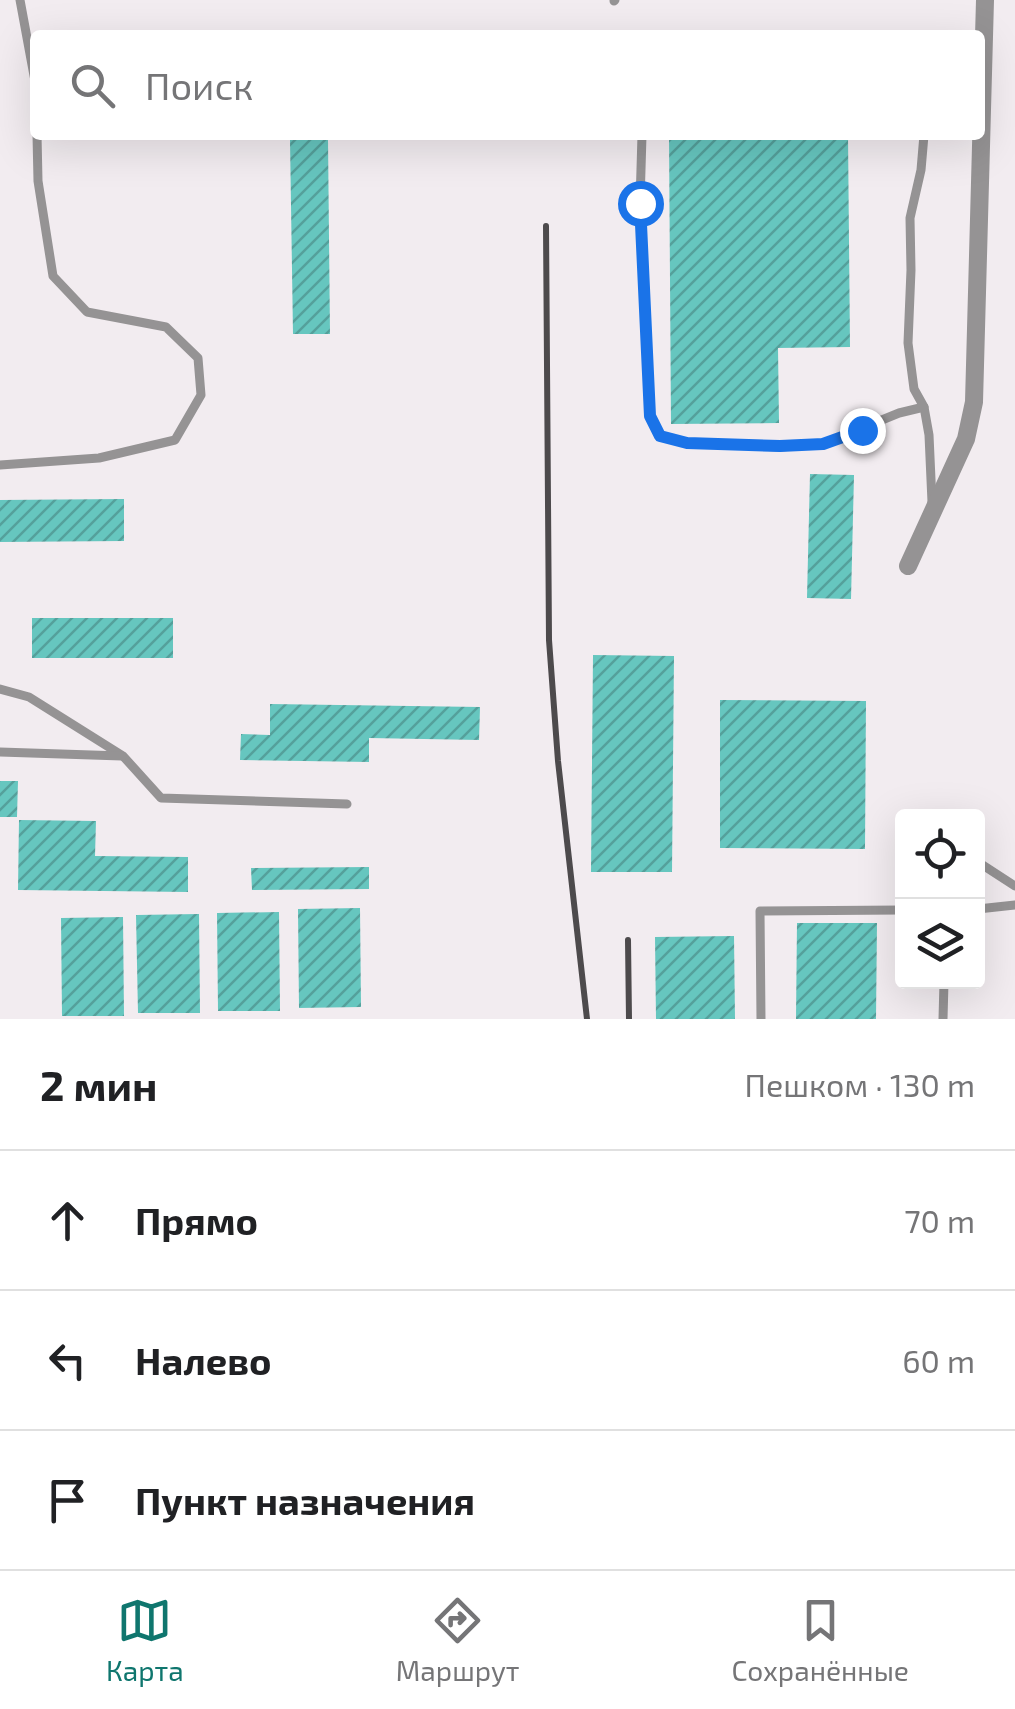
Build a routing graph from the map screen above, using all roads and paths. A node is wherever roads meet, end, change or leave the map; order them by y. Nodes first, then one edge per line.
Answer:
1 (20, 0) edge
2 (984, 0) edge
3 (983, 30) edge
4 (30, 53) edge
5 (38, 140) edge
6 (642, 140) edge
7 (924, 140) edge
8 (981, 140) edge
9 (924, 407) junction
10 (0, 464) edge
11 (933, 515) junction
12 (908, 566) dead end
13 (0, 689) edge
14 (0, 752) edge
15 (123, 756) junction
16 (347, 804) dead end
17 (985, 867) edge
18 (1015, 886) edge
19 (1015, 905) edge
20 (985, 909) edge
21 (895, 910) edge
22 (944, 989) edge
23 (761, 1019) edge
24 (943, 1019) edge

1 - 4 lane
2 - 3 street
5 - 10 lane
6 - 9 lane
7 - 9 lane
8 - 11 street
9 - 11 lane
11 - 12 street
13 - 15 lane
14 - 15 lane
15 - 16 lane
17 - 18 lane
19 - 20 lane
21 - 23 lane
22 - 24 lane

